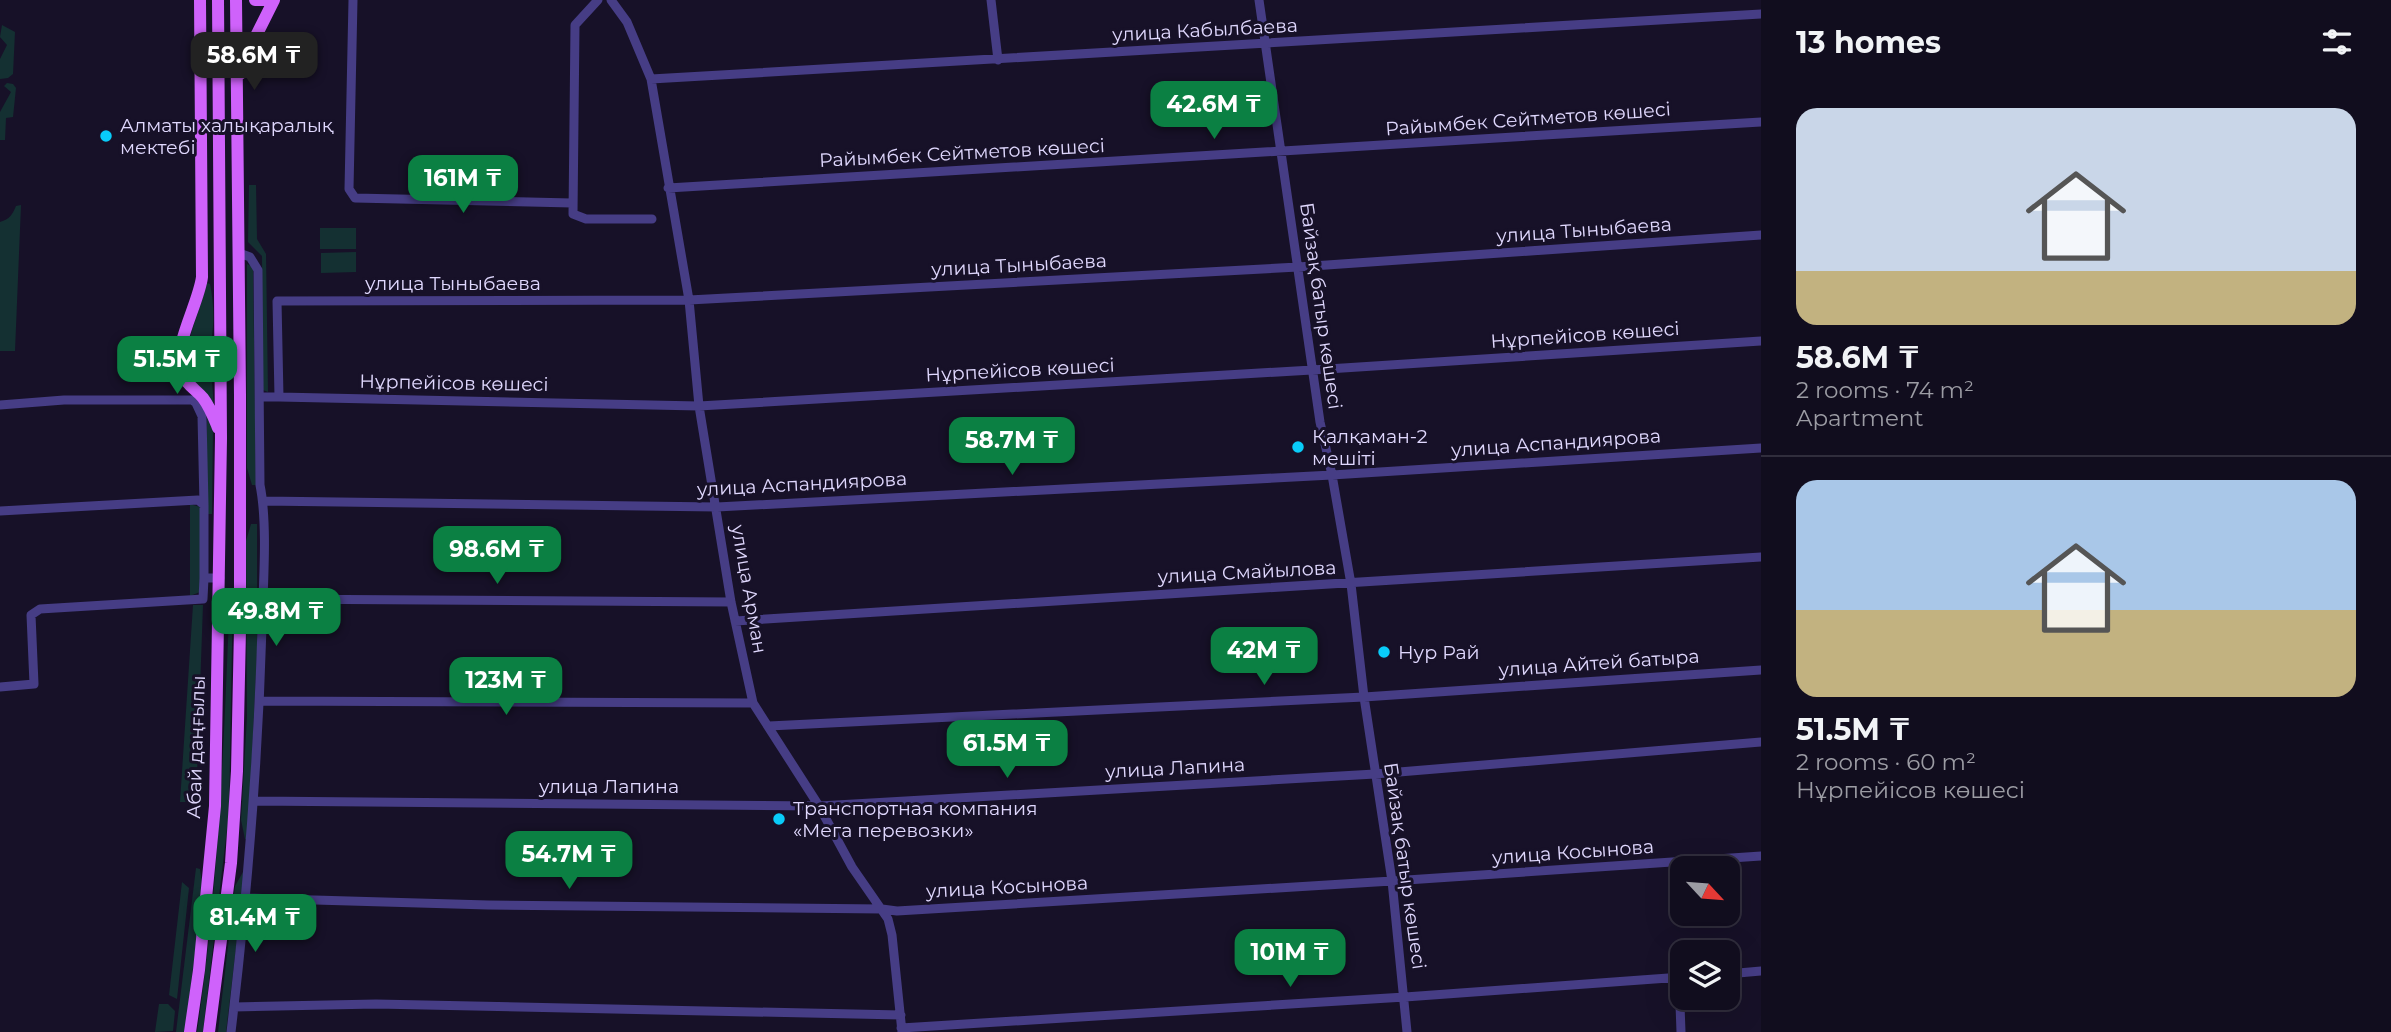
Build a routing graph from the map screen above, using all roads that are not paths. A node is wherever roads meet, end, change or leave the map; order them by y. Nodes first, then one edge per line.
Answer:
1 (200, 0) edge
2 (218, 0) edge
3 (236, 0) edge
4 (255, 0) edge
5 (266, 0) edge
6 (274, 0) edge
7 (354, 0) edge
8 (598, 0) edge
9 (611, 0) edge
10 (991, 0) edge
11 (1259, 0) edge
12 (1761, 14) edge
13 (1265, 44) junction
14 (998, 60) junction
15 (651, 79) junction
16 (237, 85) junction
17 (1761, 122) edge
18 (1282, 152) junction
19 (668, 188) junction
20 (572, 203) junction
21 (652, 219) dead end
22 (1761, 235) edge
23 (239, 253) junction
24 (1298, 267) junction
25 (689, 300) junction
26 (220, 327) junction
27 (1761, 341) edge
28 (181, 349) junction
29 (1312, 370) junction
30 (260, 397) junction
31 (279, 397) junction
32 (0, 405) edge
33 (699, 406) junction
34 (221, 438) junction
35 (1761, 448) edge
36 (1332, 475) junction
37 (263, 501) junction
38 (204, 505) junction
39 (717, 507) junction
40 (0, 511) edge
41 (1761, 557) edge
42 (204, 578) junction
43 (220, 578) junction
44 (1351, 584) junction
45 (262, 599) junction
46 (731, 602) junction
47 (735, 621) junction
48 (1761, 670) edge
49 (0, 687) edge
50 (1364, 697) junction
51 (260, 701) junction
52 (753, 703) junction
53 (769, 726) junction
54 (1761, 742) edge
55 (1375, 774) junction
56 (253, 801) junction
57 (819, 806) junction
58 (1761, 856) edge
59 (1392, 881) junction
60 (250, 898) junction
61 (882, 908) junction
62 (1761, 971) edge
63 (1740, 973) edge
64 (1670, 978) edge
65 (1405, 997) junction
66 (234, 1007) junction
67 (1681, 1010) edge
68 (901, 1015) junction
69 (901, 1030) edge
70 (190, 1032) edge
71 (209, 1032) edge
72 (231, 1032) edge
73 (1406, 1032) edge
74 (1681, 1032) edge

1 - 28 main road
2 - 26 main road, Абай даңғылы
3 - 16 main road, Абай даңғылы
4 - 5 main road
6 - 16 main road
7 - 20 street
8 - 20 street
9 - 15 street, улица Арман
10 - 14 street
11 - 13 street, Байзақ батыр көшесі
12 - 13 street, улица Кабылбаева
13 - 14 street, улица Кабылбаева
13 - 18 street, Байзақ батыр көшесі
14 - 15 street, улица Кабылбаева
15 - 19 street, улица Арман
16 - 23 main road, Абай даңғылы
17 - 18 street, Райымбек Сейтметов көшесі
18 - 19 street, Райымбек Сейтметов көшесі
18 - 24 street, Байзақ батыр көшесі
19 - 25 street, улица Арман
20 - 21 street
22 - 24 street, улица Тыныбаева
23 - 30 street
23 - 71 main road, Абай даңғылы
24 - 25 street, улица Тыныбаева
24 - 29 street, Байзақ батыр көшесі
25 - 31 street, улица Тыныбаева
25 - 33 street, улица Арман
26 - 28 main road
26 - 34 main road, Абай даңғылы
27 - 29 street, Нұрпейісов көшесі
28 - 34 main road
29 - 33 street, Нұрпейісов көшесі
29 - 36 street, Байзақ батыр көшесі
30 - 31 street, Нұрпейісов көшесі
30 - 37 street
31 - 33 street, Нұрпейісов көшесі
32 - 38 street
33 - 39 street, улица Арман
34 - 43 main road, Абай даңғылы
35 - 36 street, улица Аспандиярова
36 - 39 street, улица Аспандиярова
36 - 44 street, Байзақ батыр көшесі
37 - 39 street, улица Аспандиярова
37 - 45 street
38 - 40 street
38 - 42 street
39 - 46 street, улица Арман
41 - 44 street, улица Смайылова
42 - 43 street
42 - 49 street
43 - 70 main road, Абай даңғылы
44 - 47 street, улица Смайылова
44 - 50 street, Байзақ батыр көшесі
45 - 46 street
45 - 51 street
46 - 47 street, улица Арман
47 - 52 street, улица Арман
48 - 50 street, улица Айтей батыра
50 - 53 street, улица Айтей батыра
50 - 55 street, Байзақ батыр көшесі
51 - 52 street
51 - 56 street
52 - 53 street, улица Арман
53 - 57 street, улица Арман
54 - 55 street, улица Лапина
55 - 57 street, улица Лапина
55 - 59 street, Байзақ батыр көшесі
56 - 57 street, улица Лапина
56 - 60 street
57 - 61 street, улица Арман
58 - 59 street, улица Косынова
59 - 61 street, улица Косынова
59 - 65 street, Байзақ батыр көшесі
60 - 61 street, улица Косынова
60 - 66 street
61 - 68 street, улица Арман
62 - 63 street
64 - 65 street
65 - 69 street
65 - 73 street, Байзақ батыр көшесі
66 - 68 street
66 - 72 street
67 - 74 street
68 - 69 street, улица Арман

